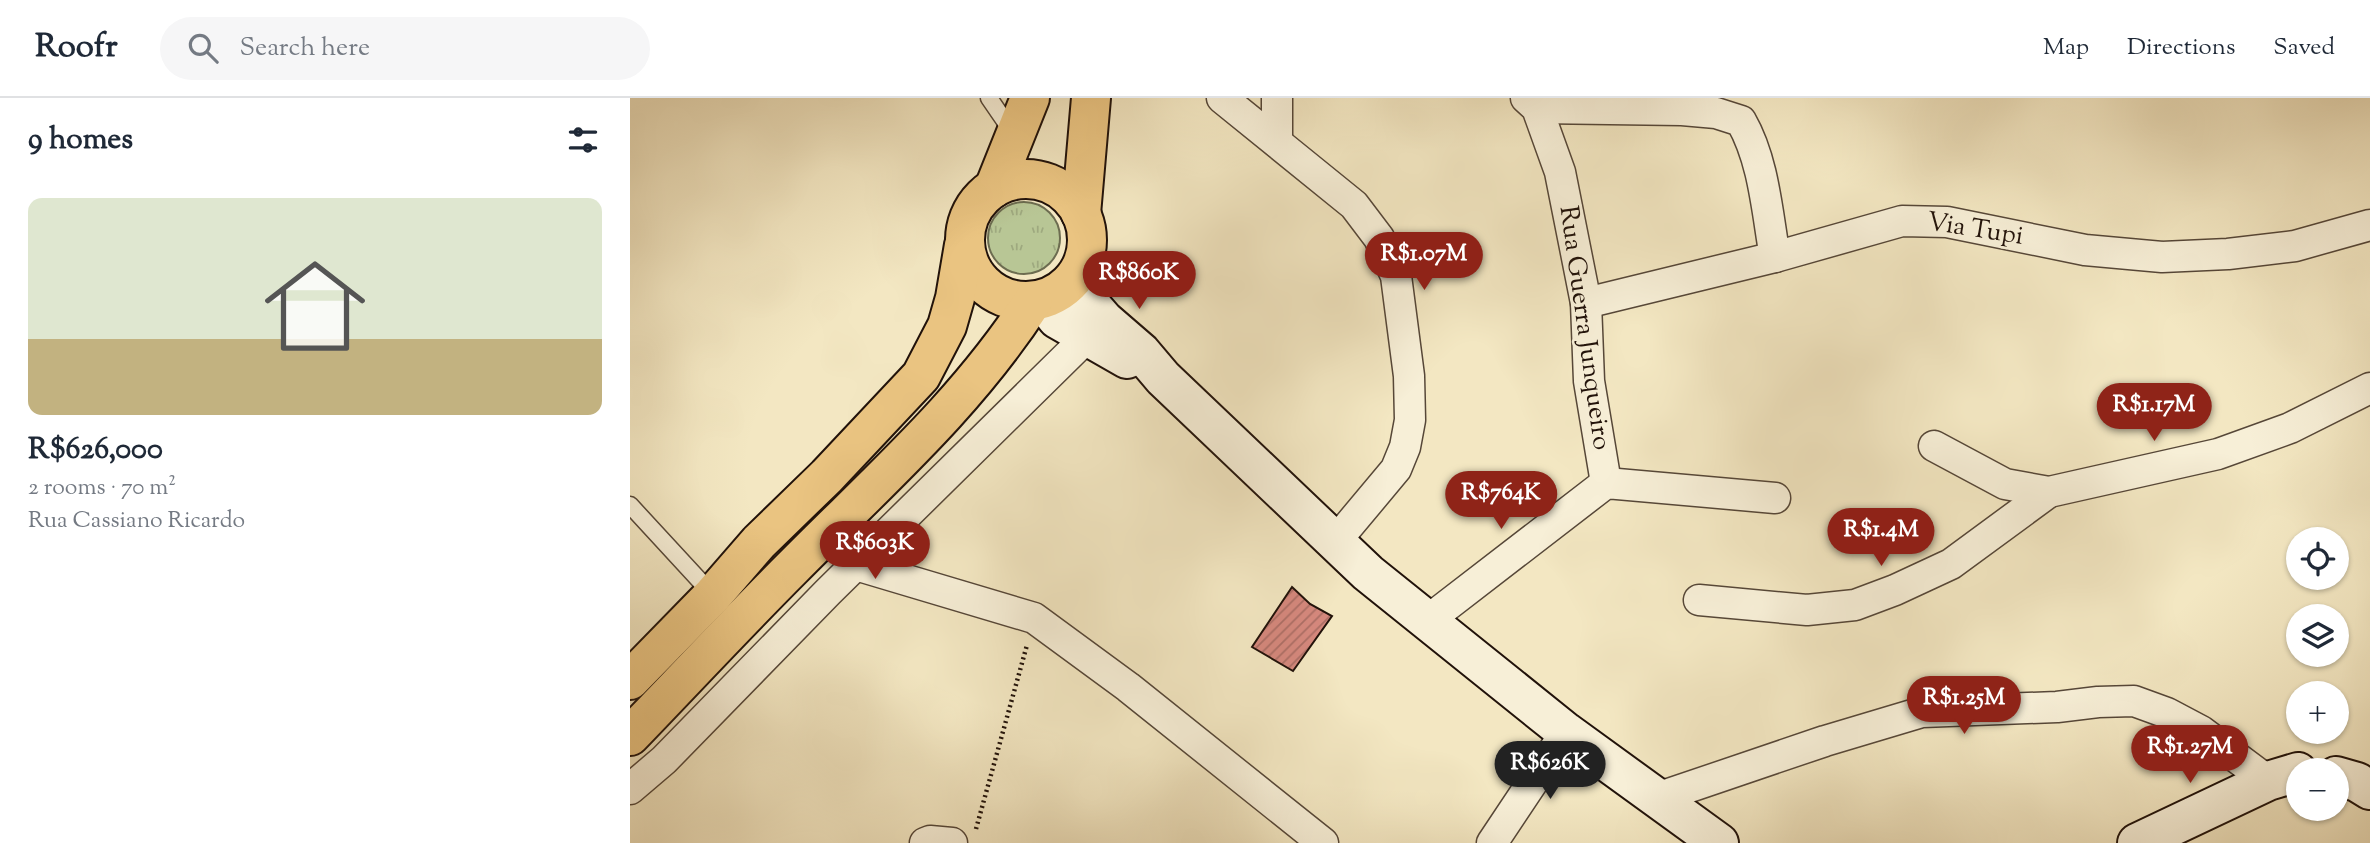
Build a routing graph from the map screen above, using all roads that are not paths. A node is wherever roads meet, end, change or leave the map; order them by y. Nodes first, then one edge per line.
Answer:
1 (989, 98) edge
2 (1030, 98) edge
3 (1091, 98) edge
4 (1222, 98) edge
5 (1277, 98) edge
6 (1532, 103) edge
7 (1014, 135) junction
8 (1277, 142) junction
9 (994, 188) junction
10 (1082, 203) junction
11 (2370, 225) edge
12 (964, 245) junction
13 (1775, 257) junction
14 (1049, 294) junction
15 (1586, 303) junction
16 (1087, 337) junction
17 (1163, 378) junction
18 (2370, 388) edge
19 (1934, 446) dead end
20 (1606, 483) junction
21 (2049, 492) junction
22 (1776, 498) dead end
23 (630, 505) edge
24 (1335, 542) junction
25 (856, 565) junction
26 (713, 594) junction
27 (1699, 600) dead end
28 (1427, 621) junction
29 (630, 680) edge
30 (1566, 732) junction
31 (630, 736) edge
32 (2283, 777) edge
33 (2349, 780) edge
34 (630, 789) edge
35 (2370, 790) edge
36 (1657, 798) junction
37 (1323, 843) edge
38 (1492, 843) edge
39 (1718, 843) edge
40 (2137, 843) edge

1 - 7 lane
2 - 7 main road
3 - 10 main road
4 - 8 street
5 - 8 street
6 - 13 street
6 - 15 street, Rua Guerra Junqueiro
7 - 9 main road
8 - 24 street
9 - 10 main road
9 - 12 main road
10 - 14 main road
11 - 13 street, Via Tupi
12 - 14 main road
12 - 26 main road
13 - 15 street, Via Tupi
14 - 16 main road
14 - 17 main road
14 - 31 main road
15 - 20 street, Rua Guerra Junqueiro
16 - 17 main road
16 - 25 street
17 - 24 main road
18 - 21 street
19 - 21 street
20 - 22 street
20 - 28 street
21 - 27 street
23 - 26 lane
24 - 28 main road
25 - 34 street
25 - 37 street
26 - 29 main road
28 - 30 main road
30 - 36 main road
30 - 38 street
32 - 36 street
32 - 40 main road
33 - 35 main road
36 - 39 main road

